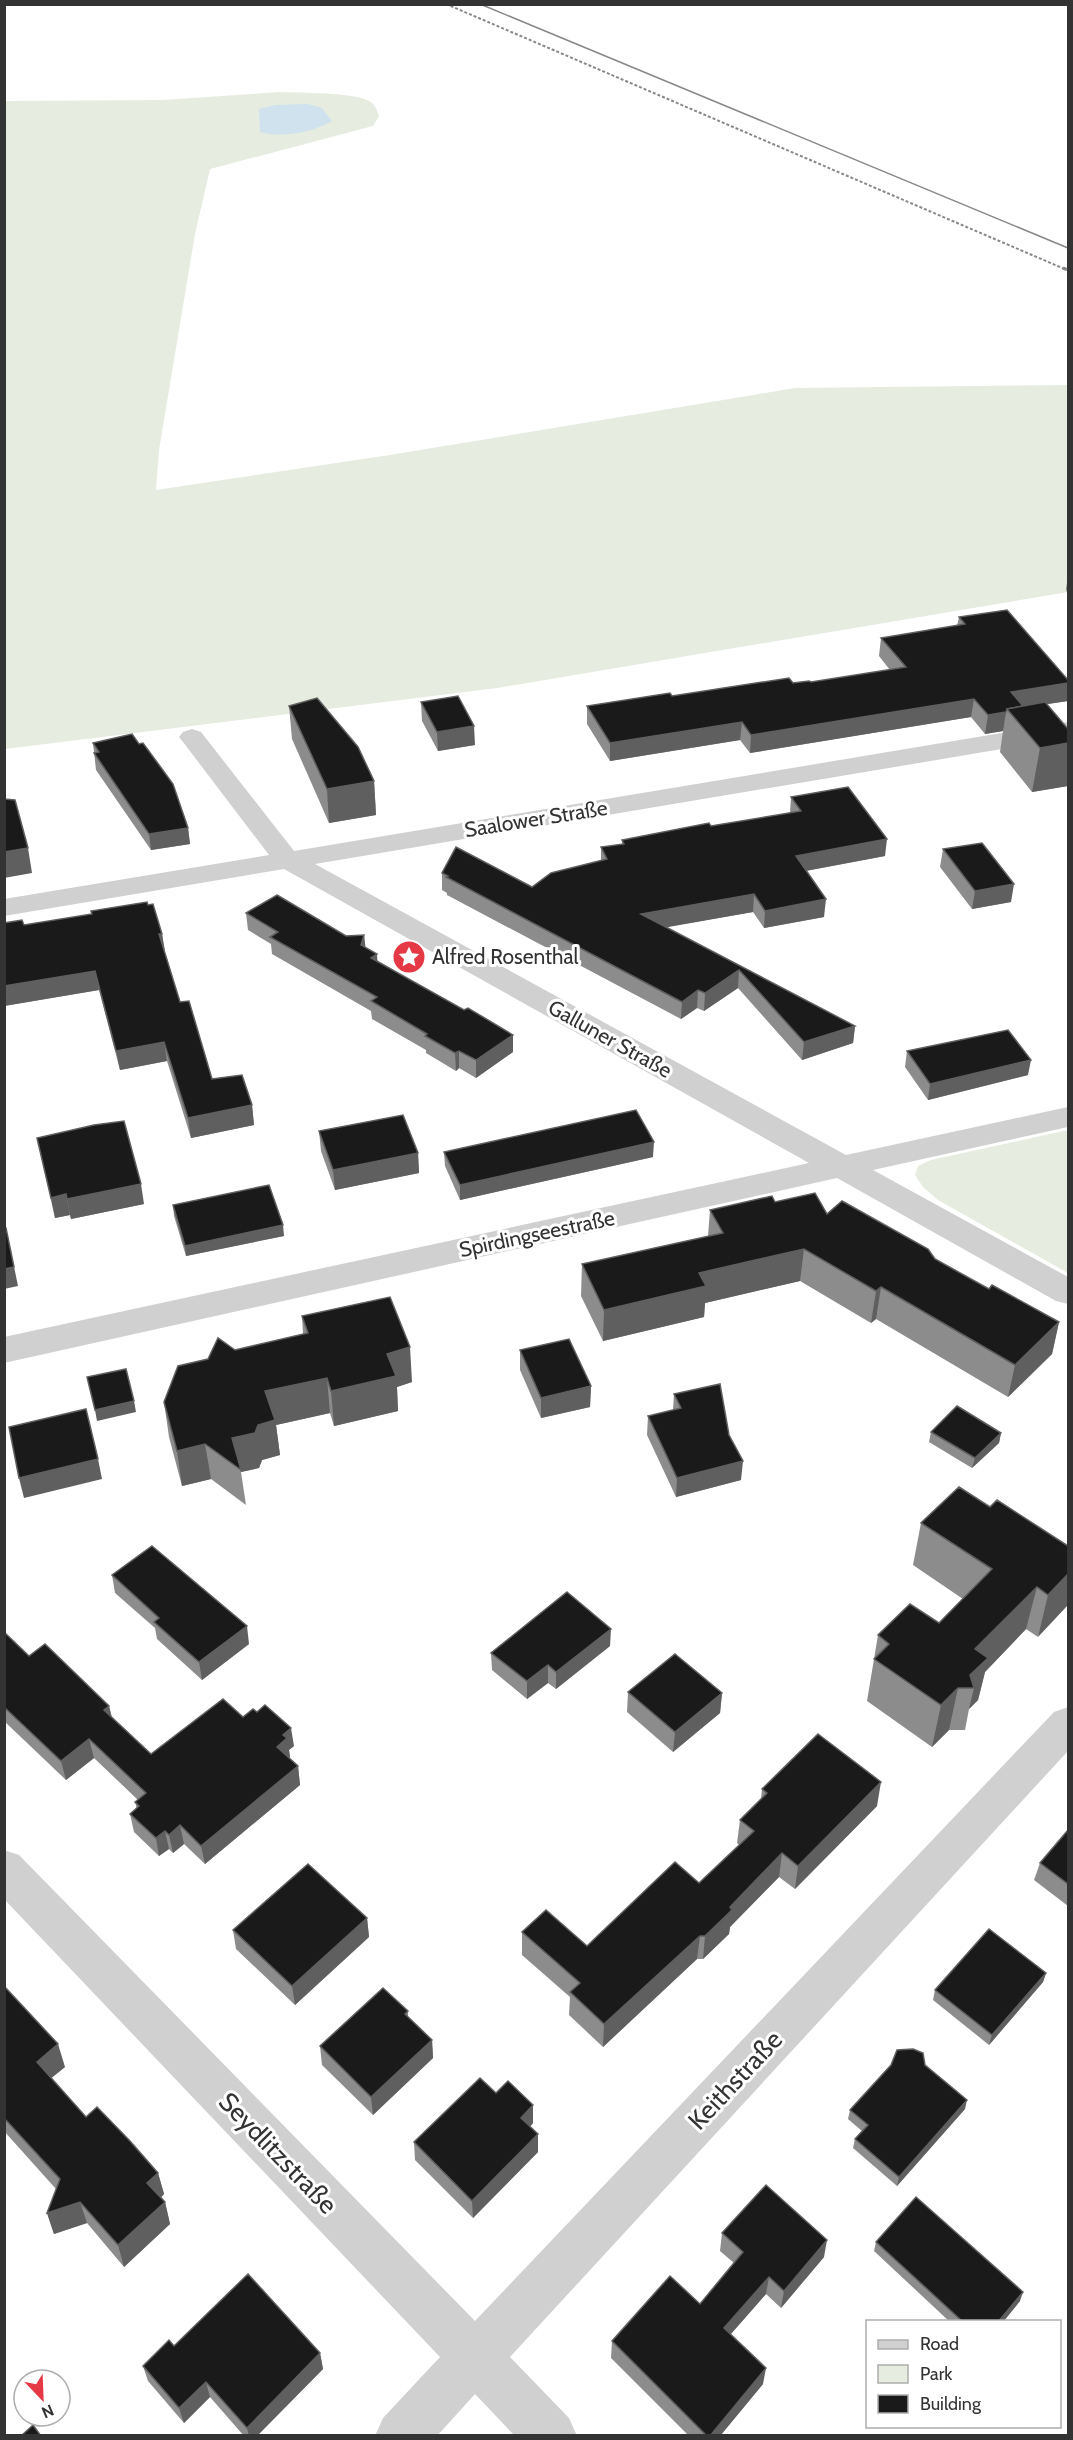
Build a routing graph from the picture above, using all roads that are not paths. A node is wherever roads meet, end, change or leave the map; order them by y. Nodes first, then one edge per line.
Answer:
1 (1068, 730) edge
2 (192, 737) dead end
3 (287, 860) junction
4 (4, 908) edge
5 (1068, 1117) edge
6 (842, 1166) junction
7 (1068, 1292) edge
8 (4, 1350) edge
9 (1068, 1724) edge
10 (4, 1869) edge
11 (475, 2357) junction
12 (401, 2436) edge
13 (551, 2436) edge

1 - 3 street, Saalower Straße
2 - 3 street, Galluner Straße
3 - 4 street, Saalower Straße
3 - 6 street, Galluner Straße
5 - 6 street, Spirdingseestraße
6 - 7 street, Galluner Straße
6 - 8 street, Spirdingseestraße
9 - 11 street, Keithstraße
10 - 11 street, Seydlitzstraße
11 - 12 street, Keithstraße
11 - 13 street, Seydlitzstraße

